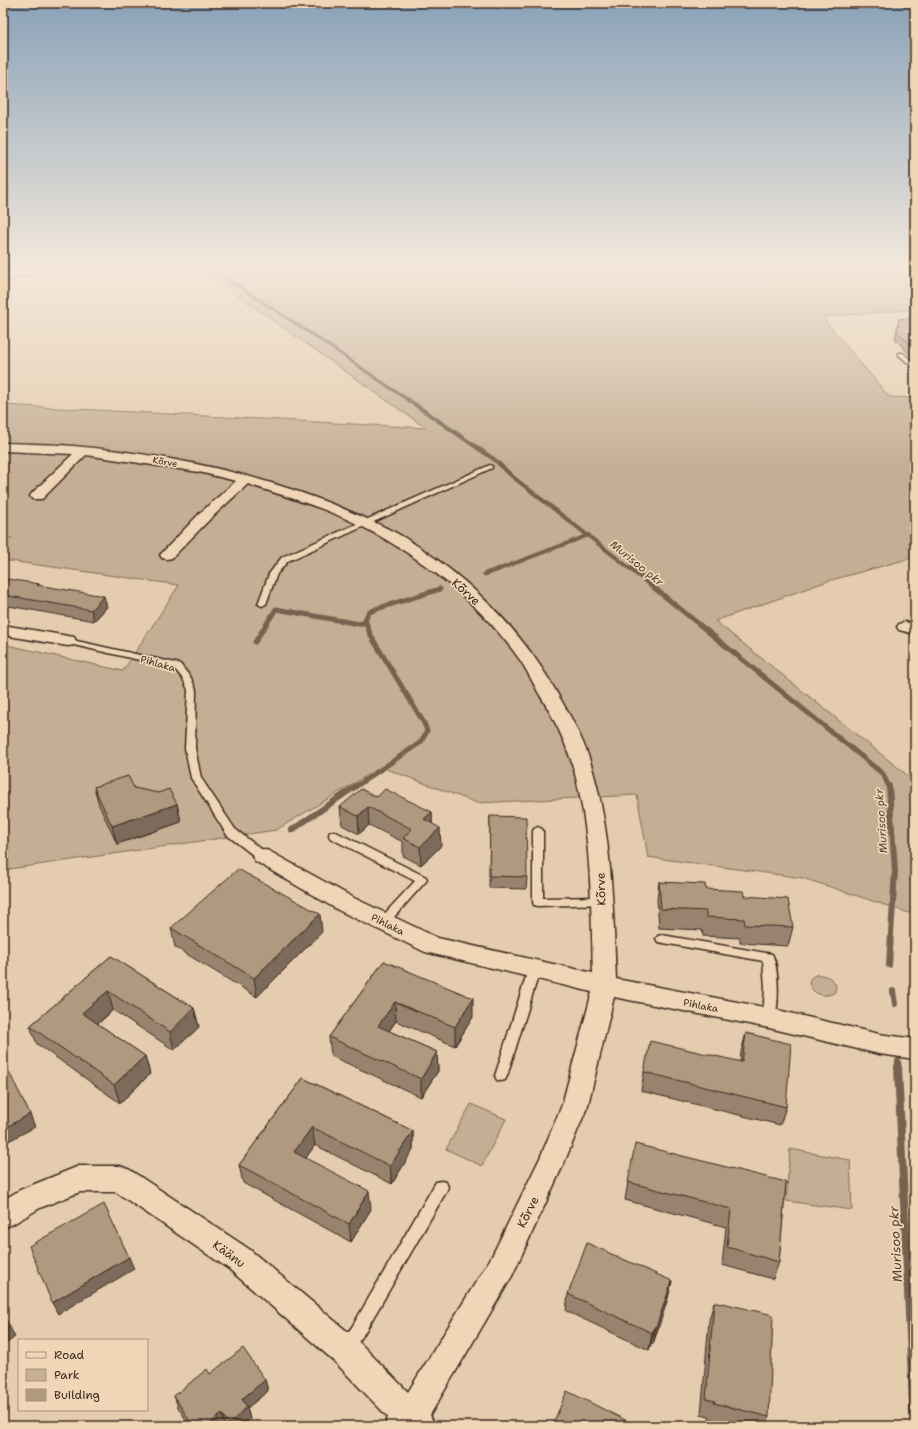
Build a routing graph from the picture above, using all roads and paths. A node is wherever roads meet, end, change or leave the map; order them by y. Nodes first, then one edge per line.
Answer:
1 (902, 354) dead end
2 (915, 367) edge
3 (3, 447) edge
4 (82, 452) junction
5 (490, 467) dead end
6 (246, 479) junction
7 (37, 496) dead end
8 (366, 523) junction
9 (167, 555) dead end
10 (262, 604) dead end
11 (3, 630) edge
12 (68, 641) joint
13 (538, 831) dead end
14 (334, 835) dead end
15 (262, 856) joint
16 (602, 901) junction
17 (383, 922) junction
18 (662, 939) dead end
19 (534, 970) junction
20 (605, 985) junction
21 (770, 1018) junction
22 (915, 1049) edge
23 (501, 1076) dead end
24 (441, 1187) dead end
25 (3, 1215) edge
26 (344, 1349) junction
27 (411, 1423) edge

1 - 2 lane
3 - 4 street, Kõrve
4 - 6 street, Kõrve
4 - 7 street
5 - 8 lane
6 - 8 street, Kõrve
6 - 9 street
8 - 10 lane
8 - 16 street, Kõrve
11 - 12 street, Pihlaka
12 - 15 lane, Pihlaka
13 - 16 lane
14 - 17 lane
15 - 17 street, Pihlaka
16 - 20 street, Kõrve
17 - 19 street, Pihlaka
18 - 21 lane
19 - 20 street, Pihlaka
19 - 23 lane
20 - 21 street, Pihlaka
20 - 27 street, Kõrve
21 - 22 street, Pihlaka
24 - 26 lane
25 - 26 street, Käänu
26 - 27 street, Käänu

